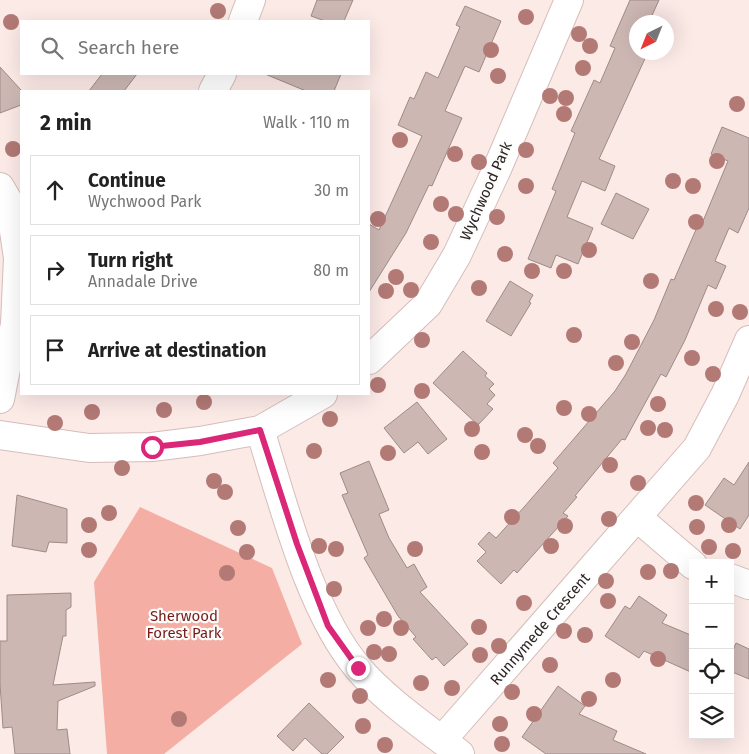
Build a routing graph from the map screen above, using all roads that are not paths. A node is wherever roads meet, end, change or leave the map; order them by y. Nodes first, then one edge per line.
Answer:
1 (251, 0) edge
2 (569, 0) edge
3 (243, 20) edge
4 (221, 75) edge
5 (214, 90) edge
6 (10, 197) edge
7 (749, 340) edge
8 (370, 359) edge
9 (321, 395) edge
10 (0, 399) edge
11 (260, 430) junction
12 (0, 435) edge
13 (638, 518) junction
14 (689, 562) edge
15 (734, 579) edge
16 (749, 585) edge
17 (451, 747) edge

1 - 3 street
2 - 8 street, Wychwood Park
4 - 5 street
6 - 10 street
7 - 13 street, Runnymede Crescent
9 - 11 street
11 - 12 street
11 - 17 street
13 - 14 street
13 - 17 street, Runnymede Crescent
15 - 16 street

